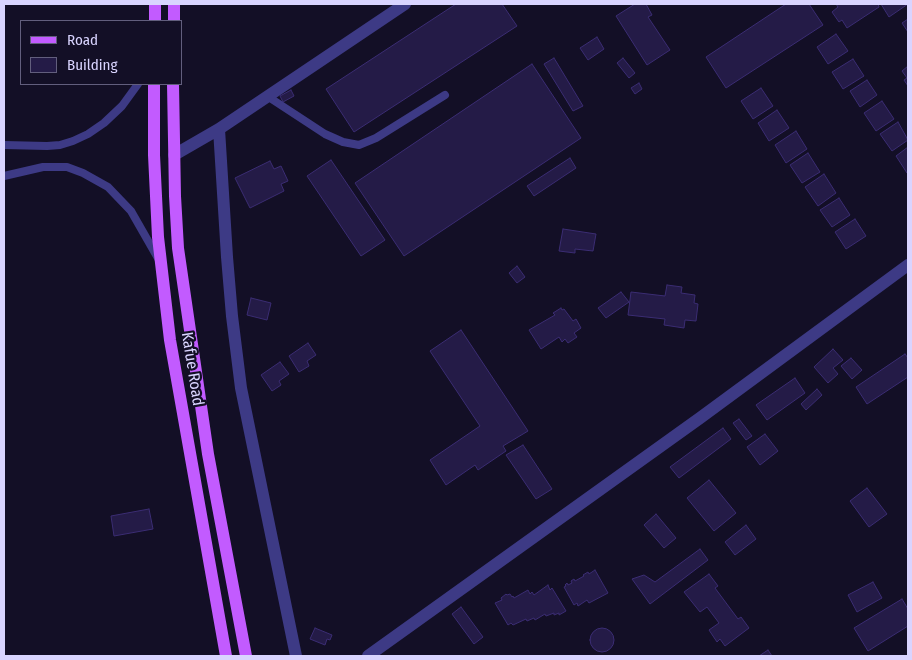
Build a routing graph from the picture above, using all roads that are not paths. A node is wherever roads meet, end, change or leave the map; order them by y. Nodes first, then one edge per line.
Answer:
1 (155, 4) edge
2 (174, 4) edge
3 (405, 4) edge
4 (155, 20) edge
5 (174, 20) edge
6 (137, 85) edge
7 (154, 85) edge
8 (174, 85) edge
9 (445, 95) dead end
10 (267, 96) junction
11 (219, 129) junction
12 (4, 145) edge
13 (174, 155) junction
14 (4, 176) edge
15 (161, 264) junction
16 (908, 265) edge
17 (226, 656) edge
18 (246, 656) edge
19 (296, 656) edge
20 (368, 656) edge

1 - 4 main road
2 - 5 main road
3 - 10 street
6 - 12 lane
7 - 15 main road, Kafue Road
8 - 13 main road, Kafue Road
9 - 10 lane
10 - 11 street
11 - 13 street
11 - 19 street
13 - 18 main road, Kafue Road
14 - 15 lane
15 - 17 main road, Kafue Road
16 - 20 street

